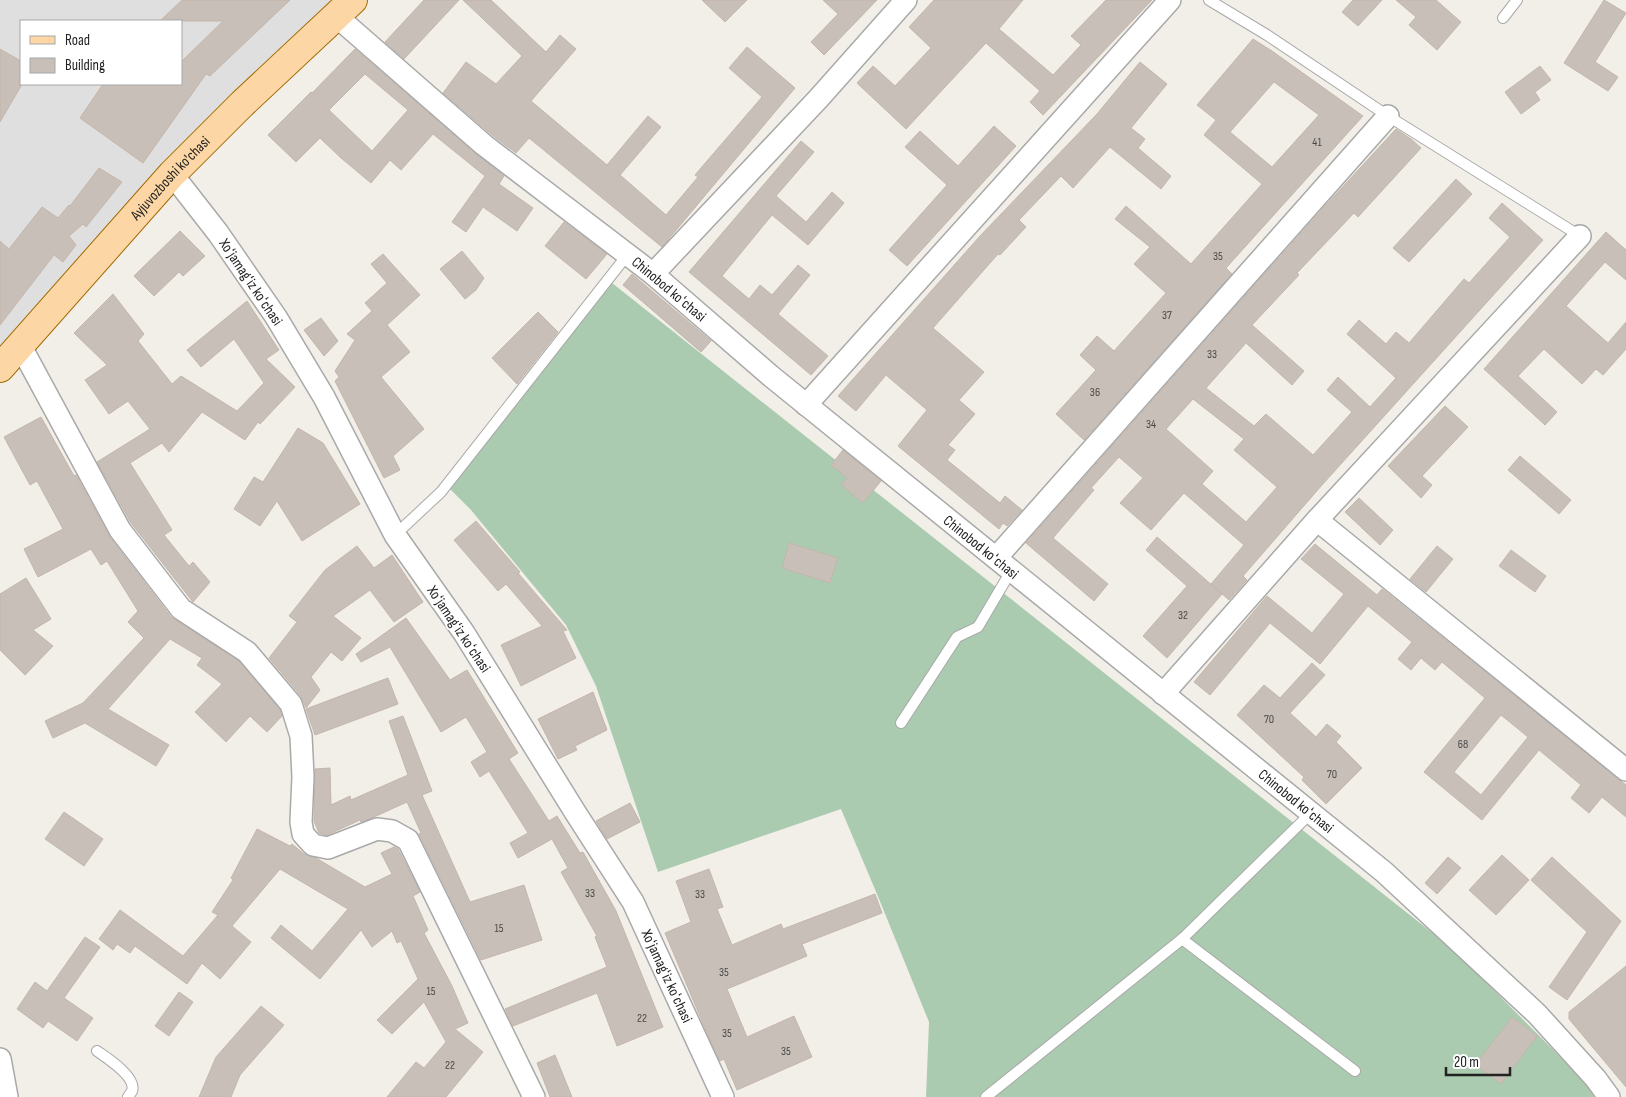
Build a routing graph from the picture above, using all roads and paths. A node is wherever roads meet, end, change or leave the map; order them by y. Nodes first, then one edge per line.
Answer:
1 (906, 0) edge
2 (1170, 0) edge
3 (1210, 0) edge
4 (1517, 0) edge
5 (344, 8) edge
6 (1503, 18) dead end
7 (1388, 116) junction
8 (172, 174) junction
9 (1580, 236) joint
10 (628, 254) junction
11 (653, 274) junction
12 (20, 345) junction
13 (0, 368) edge
14 (806, 405) junction
15 (1317, 520) junction
16 (395, 535) junction
17 (1003, 565) junction
18 (1163, 694) junction
19 (901, 723) dead end
20 (1626, 770) edge
21 (1310, 813) junction
22 (1182, 939) junction
23 (97, 1051) dead end
24 (0, 1059) edge
25 (1355, 1071) dead end
26 (7, 1097) edge
27 (128, 1097) edge
28 (534, 1097) edge
29 (723, 1097) edge
30 (986, 1097) edge
31 (1610, 1097) edge

1 - 11 street
2 - 14 street
3 - 7 lane
4 - 6 lane
5 - 8 main road, Ayjuvozboshi ko'chasi
5 - 10 street, Chinobod koʻchasi
7 - 9 lane
7 - 17 street
8 - 12 main road, Ayjuvozboshi ko'chasi
8 - 16 street, Xoʻjamagʻiz koʻchasi
9 - 15 street
10 - 11 street, Chinobod koʻchasi
10 - 16 lane
11 - 14 street, Chinobod koʻchasi
12 - 13 main road, Ayjuvozboshi ko'chasi
12 - 28 street
14 - 17 street, Chinobod koʻchasi
15 - 18 street
15 - 20 street
16 - 29 street, Xoʻjamagʻiz koʻchasi
17 - 18 street, Chinobod koʻchasi
17 - 19 lane
18 - 21 street, Chinobod koʻchasi
21 - 22 lane
21 - 31 street, Chinobod koʻchasi
22 - 25 lane
22 - 30 lane
23 - 27 lane
24 - 26 street

